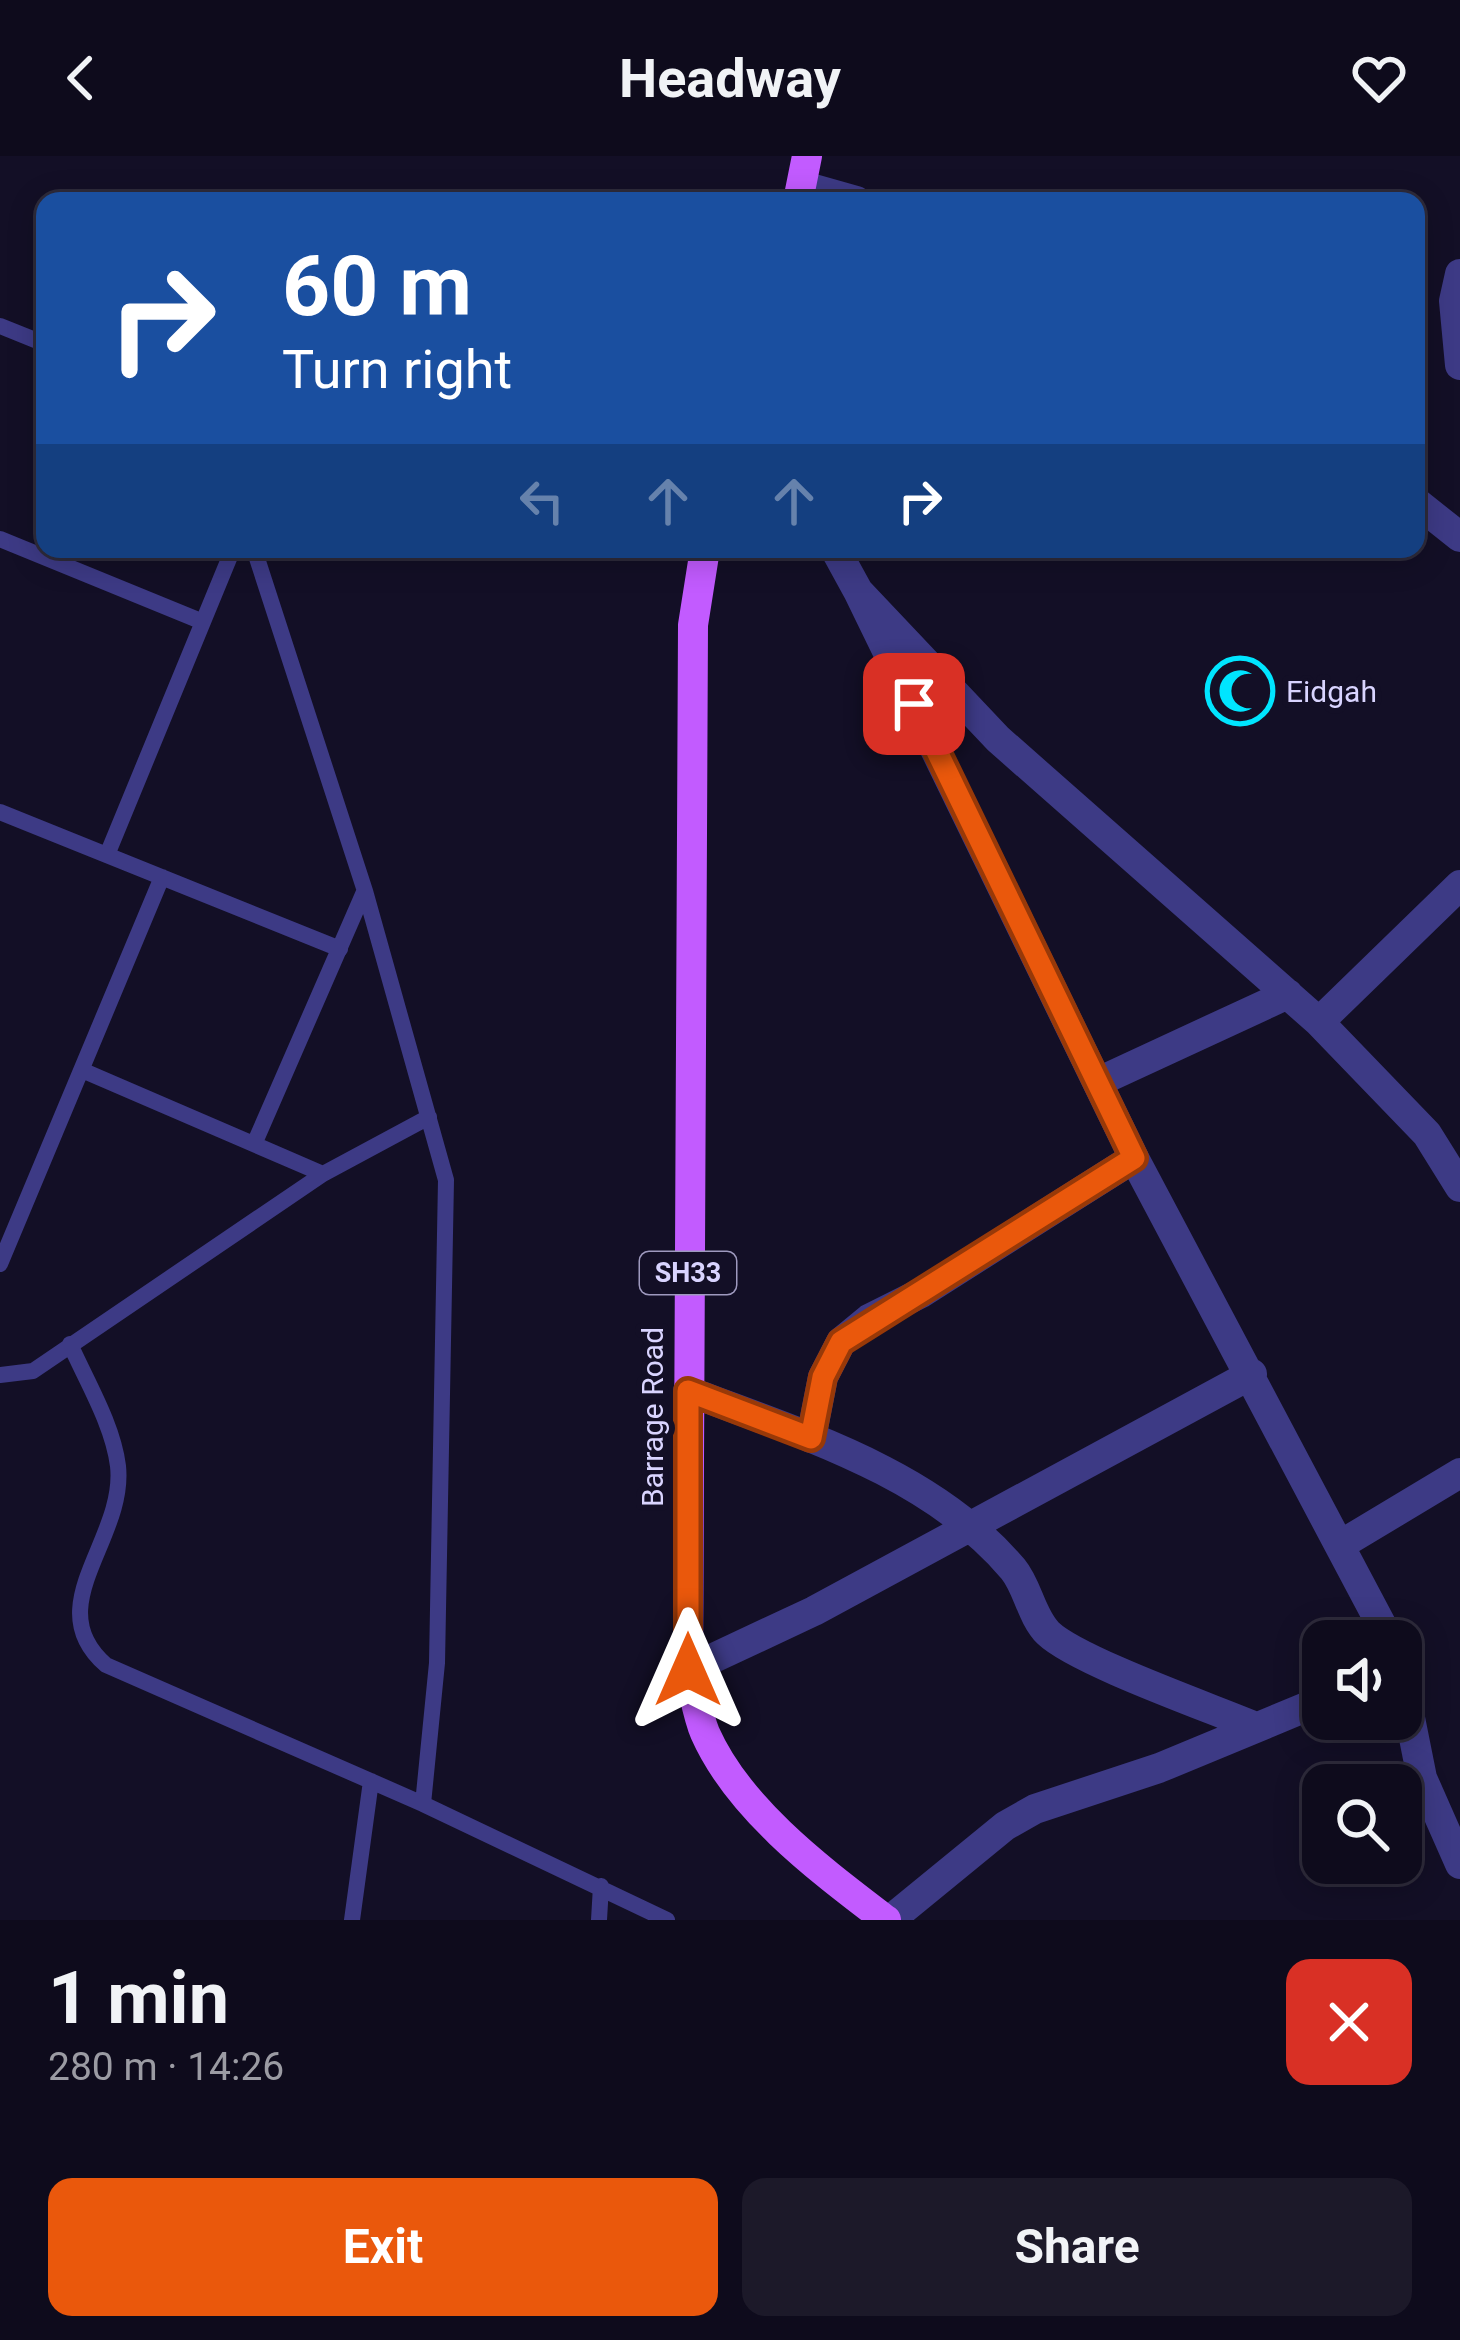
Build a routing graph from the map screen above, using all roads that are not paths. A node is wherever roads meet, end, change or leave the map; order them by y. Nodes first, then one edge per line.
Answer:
1 (803, 181) edge
2 (832, 192) edge
3 (1460, 274) edge
4 (0, 326) edge
5 (36, 340) edge
6 (1460, 365) edge
7 (1425, 509) edge
8 (1460, 537) edge
9 (0, 539) edge
10 (36, 554) edge
11 (46, 558) edge
12 (228, 558) edge
13 (257, 558) edge
14 (704, 558) edge
15 (840, 558) edge
16 (858, 591) junction
17 (203, 622) junction
18 (0, 812) edge
19 (107, 856) junction
20 (162, 878) junction
21 (1460, 885) edge
22 (365, 891) junction
23 (340, 949) junction
24 (1288, 994) junction
25 (1319, 1022) junction
26 (84, 1071) junction
27 (1098, 1082) junction
28 (429, 1117) junction
29 (255, 1142) junction
30 (1134, 1158) junction
31 (323, 1174) junction
32 (1460, 1187) edge
33 (0, 1264) edge
34 (70, 1344) junction
35 (1252, 1374) junction
36 (0, 1375) edge
37 (688, 1391) junction
38 (811, 1438) junction
39 (1460, 1473) edge
40 (970, 1529) junction
41 (1342, 1544) junction
42 (1380, 1620) edge
43 (688, 1670) junction
44 (1302, 1708) edge
45 (1256, 1727) junction
46 (1414, 1740) edge
47 (370, 1781) junction
48 (423, 1804) junction
49 (1460, 1864) edge
50 (601, 1886) junction
51 (352, 1920) edge
52 (599, 1920) edge
53 (667, 1920) edge
54 (888, 1920) edge

1 - 2 street
3 - 6 street
4 - 5 lane
7 - 8 street
9 - 10 lane
11 - 17 lane
12 - 17 lane
13 - 22 lane
14 - 37 main road, Barrage Road / SH33
15 - 16 street
16 - 24 street
16 - 27 street
17 - 19 lane
18 - 19 lane
19 - 20 lane
20 - 23 lane
20 - 26 lane
21 - 25 street
22 - 23 lane
22 - 28 lane
23 - 29 lane
24 - 25 street
24 - 27 street
25 - 32 street
26 - 29 lane
26 - 33 lane
27 - 30 street
28 - 31 lane
28 - 48 lane
29 - 31 lane
30 - 35 street
30 - 38 street
31 - 34 lane
34 - 36 lane
34 - 47 lane
35 - 40 street
35 - 41 street
37 - 38 street
37 - 43 main road, Barrage Road / SH33
38 - 40 street
39 - 41 street
40 - 43 street
40 - 45 street
41 - 42 street
43 - 54 main road, Barrage Road / SH33
44 - 45 street
45 - 54 street
46 - 49 street
47 - 48 lane
47 - 51 lane
48 - 50 lane
50 - 52 lane
50 - 53 lane

